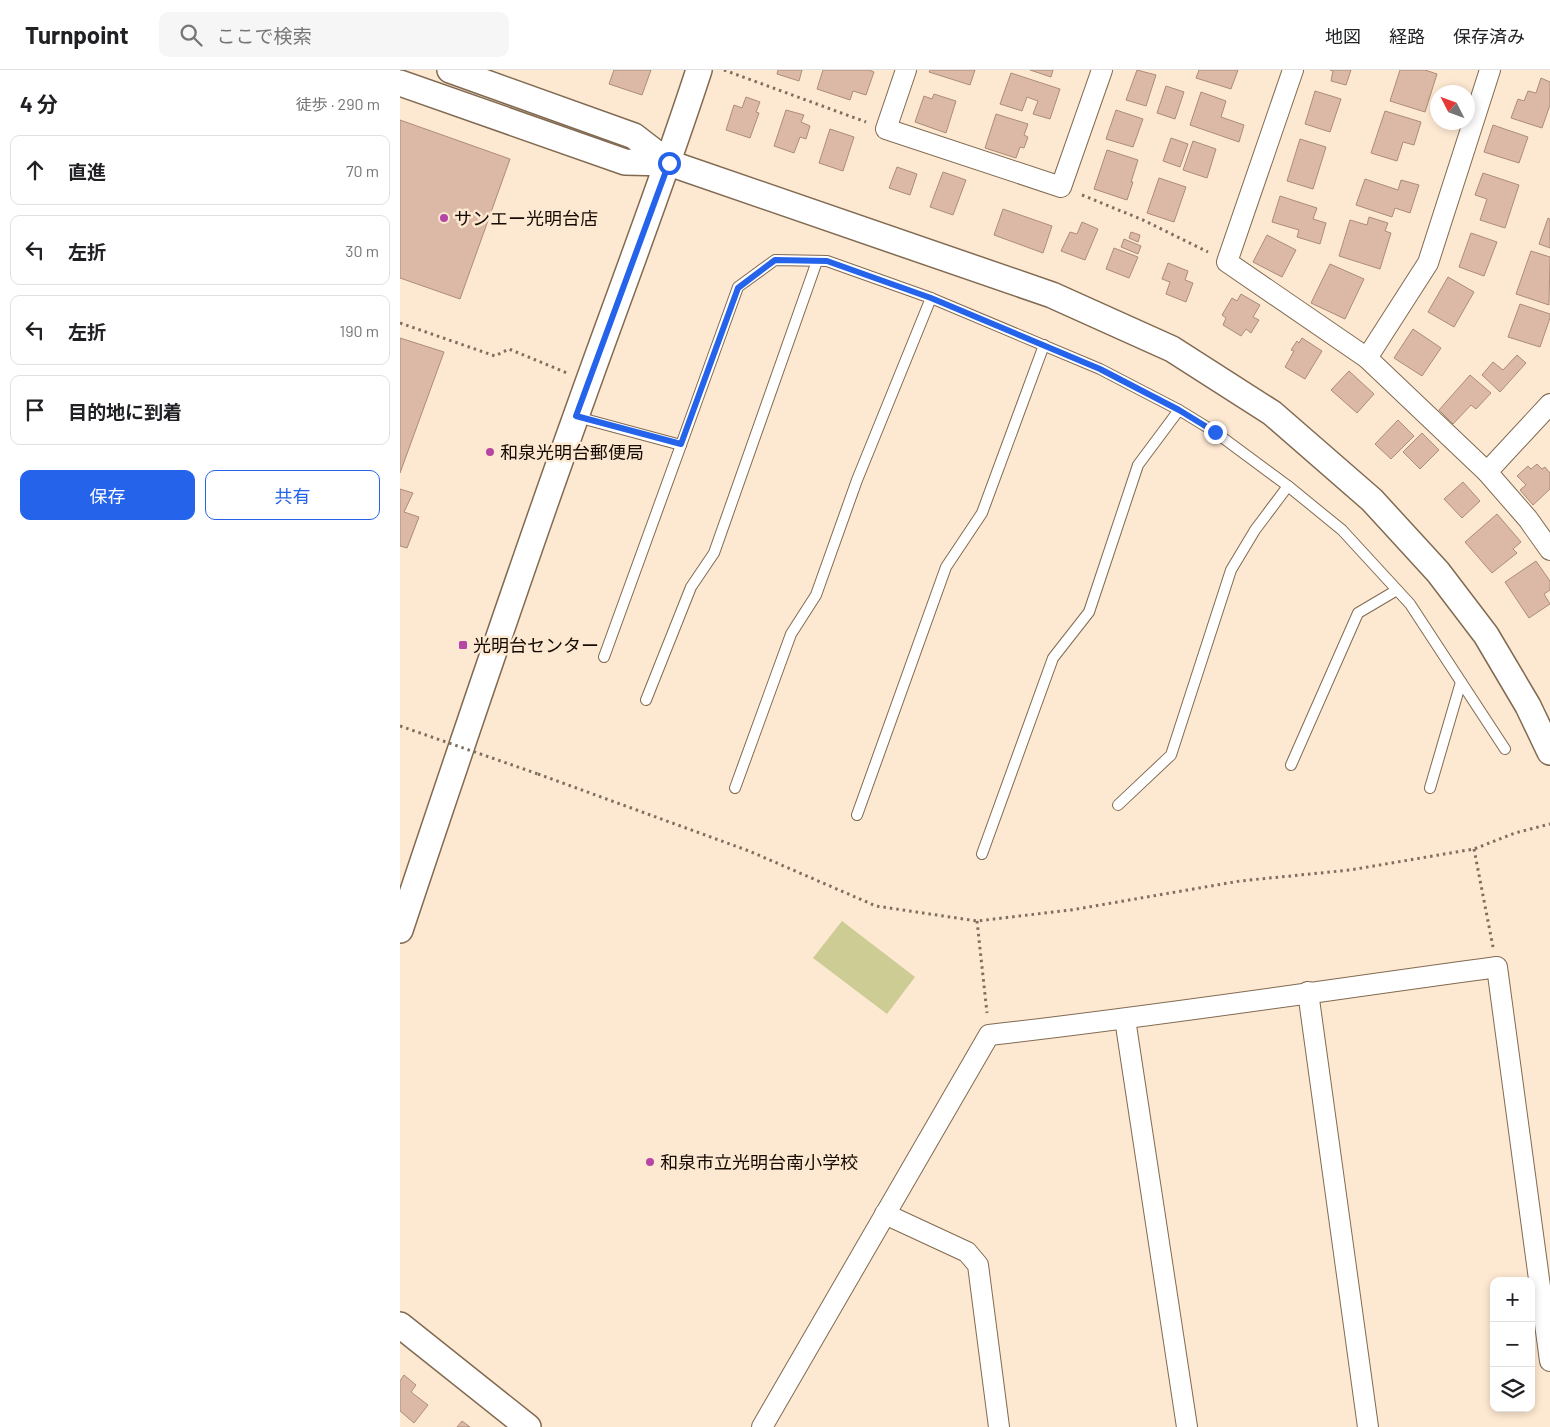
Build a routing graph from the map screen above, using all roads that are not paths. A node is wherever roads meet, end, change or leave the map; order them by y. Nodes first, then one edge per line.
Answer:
1 (450, 70) edge
2 (699, 70) edge
3 (906, 70) edge
4 (1102, 70) edge
5 (1294, 70) edge
6 (1490, 70) edge
7 (400, 83) edge
8 (669, 163) junction
9 (816, 261) junction
10 (931, 298) junction
11 (1044, 345) junction
12 (1367, 358) junction
13 (1550, 404) edge
14 (1179, 410) junction
15 (576, 416) junction
16 (681, 444) junction
17 (1486, 472) junction
18 (1288, 486) junction
19 (1550, 550) edge
20 (1397, 590) junction
21 (604, 657) dead end
22 (1461, 682) junction
23 (646, 700) dead end
24 (1505, 749) dead end
25 (1550, 752) edge
26 (1291, 765) dead end
27 (735, 788) dead end
28 (1430, 788) dead end
29 (1118, 805) dead end
30 (857, 815) dead end
31 (982, 854) dead end
32 (400, 930) edge
33 (1308, 992) junction
34 (1125, 1020) junction
35 (885, 1214) junction
36 (400, 1325) edge
37 (1550, 1361) edge
38 (528, 1427) edge
39 (762, 1427) edge
40 (999, 1427) edge
41 (1187, 1427) edge
42 (1368, 1427) edge

1 - 8 street
2 - 8 street
3 - 4 street
5 - 12 street
6 - 12 street
7 - 8 street
8 - 15 street
8 - 25 street
9 - 10 lane
9 - 16 lane
9 - 23 lane
10 - 11 lane
10 - 27 lane
11 - 14 lane
11 - 30 lane
12 - 17 street
13 - 17 street
14 - 18 lane
14 - 31 lane
15 - 16 lane
15 - 32 street
16 - 21 lane
17 - 19 street
18 - 20 lane
18 - 29 lane
20 - 22 lane
20 - 26 lane
22 - 24 lane
22 - 28 lane
33 - 34 street
33 - 37 street
33 - 42 street
34 - 35 street
34 - 41 street
35 - 39 street
35 - 40 street
36 - 38 street

